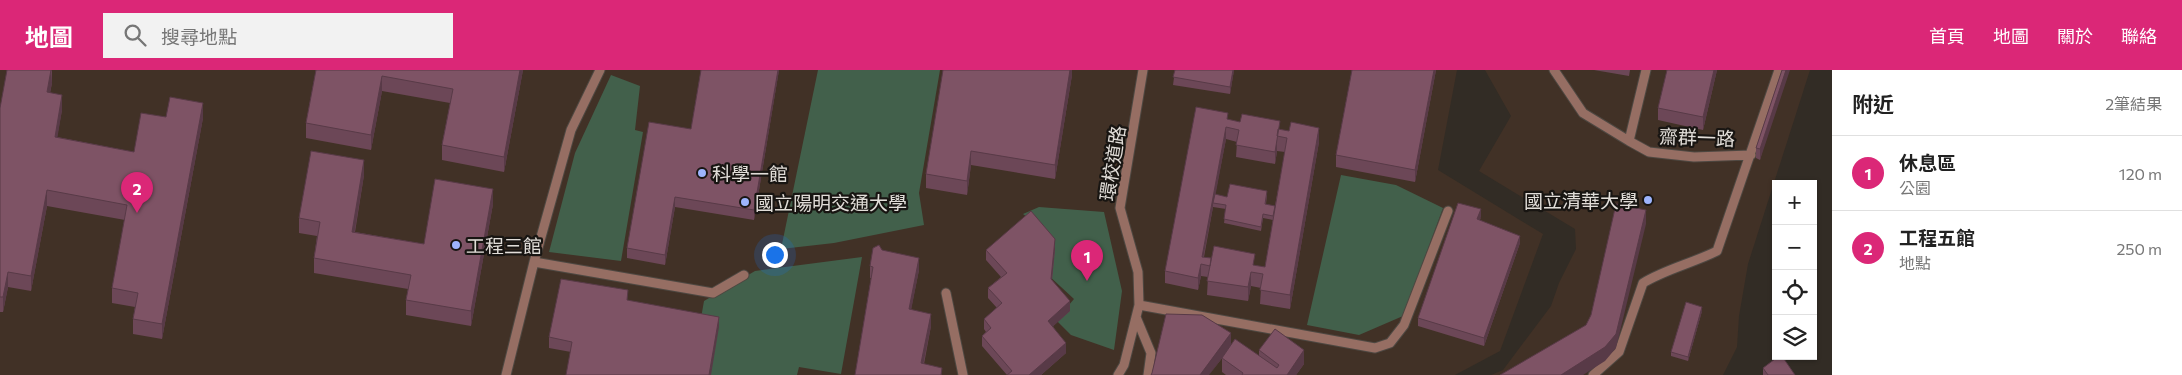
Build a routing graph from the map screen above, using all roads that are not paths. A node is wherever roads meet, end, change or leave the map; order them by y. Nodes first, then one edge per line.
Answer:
1 (600, 70) edge
2 (1143, 70) edge
3 (1554, 70) edge
4 (1646, 70) edge
5 (1779, 70) edge
6 (1629, 141) junction
7 (1751, 155) junction
8 (1448, 211) dead end
9 (534, 262) junction
10 (744, 274) dead end
11 (946, 293) dead end
12 (1139, 305) junction
13 (1136, 316) junction
14 (506, 375) edge
15 (963, 375) edge
16 (1118, 375) edge
17 (1148, 375) edge
18 (1593, 375) edge

1 - 9 lane
2 - 12 lane, 環校道路
3 - 6 lane
4 - 6 lane, 齋群一路
5 - 7 lane, 齋群一路
6 - 7 lane, 齋群一路
7 - 18 lane
8 - 12 lane
9 - 10 lane
9 - 14 lane
11 - 15 lane
12 - 13 lane, 環校道路
13 - 16 lane, 環校道路
13 - 17 lane

